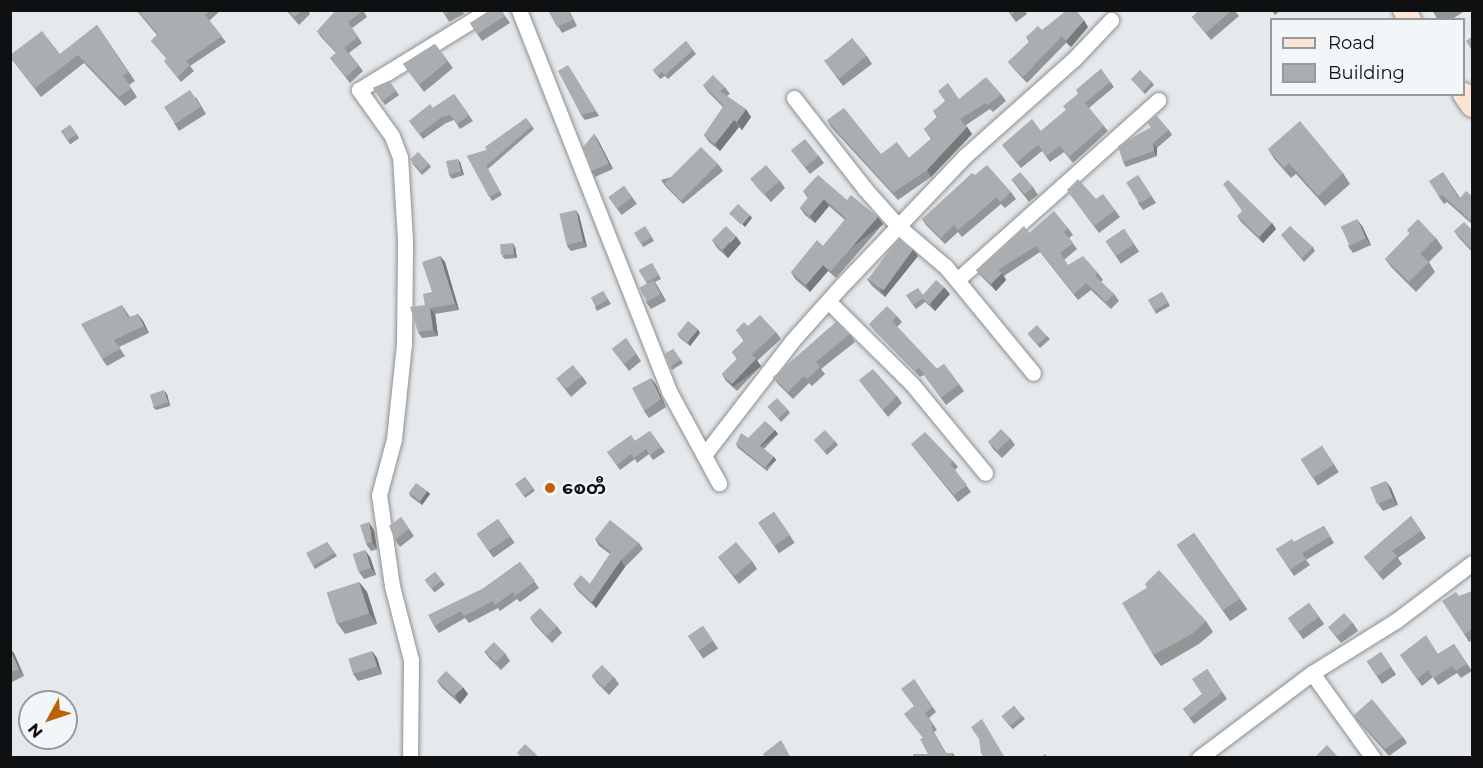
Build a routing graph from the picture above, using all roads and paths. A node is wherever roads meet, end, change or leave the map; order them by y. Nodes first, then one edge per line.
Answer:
1 (489, 10) edge
2 (519, 10) edge
3 (1111, 20) dead end
4 (794, 98) dead end
5 (1158, 100) dead end
6 (899, 227) junction
7 (957, 280) junction
8 (828, 301) junction
9 (1033, 373) dead end
10 (704, 455) junction
11 (985, 473) dead end
12 (719, 483) dead end
13 (1473, 563) edge
14 (1312, 673) junction
15 (410, 758) edge
16 (1199, 758) edge
17 (1373, 758) edge

1 - 15 street
2 - 10 street
3 - 6 street
4 - 6 street
5 - 7 street
6 - 7 street
6 - 8 street
7 - 9 street
8 - 10 street
8 - 11 street
10 - 12 street
13 - 14 street
14 - 16 street
14 - 17 street

